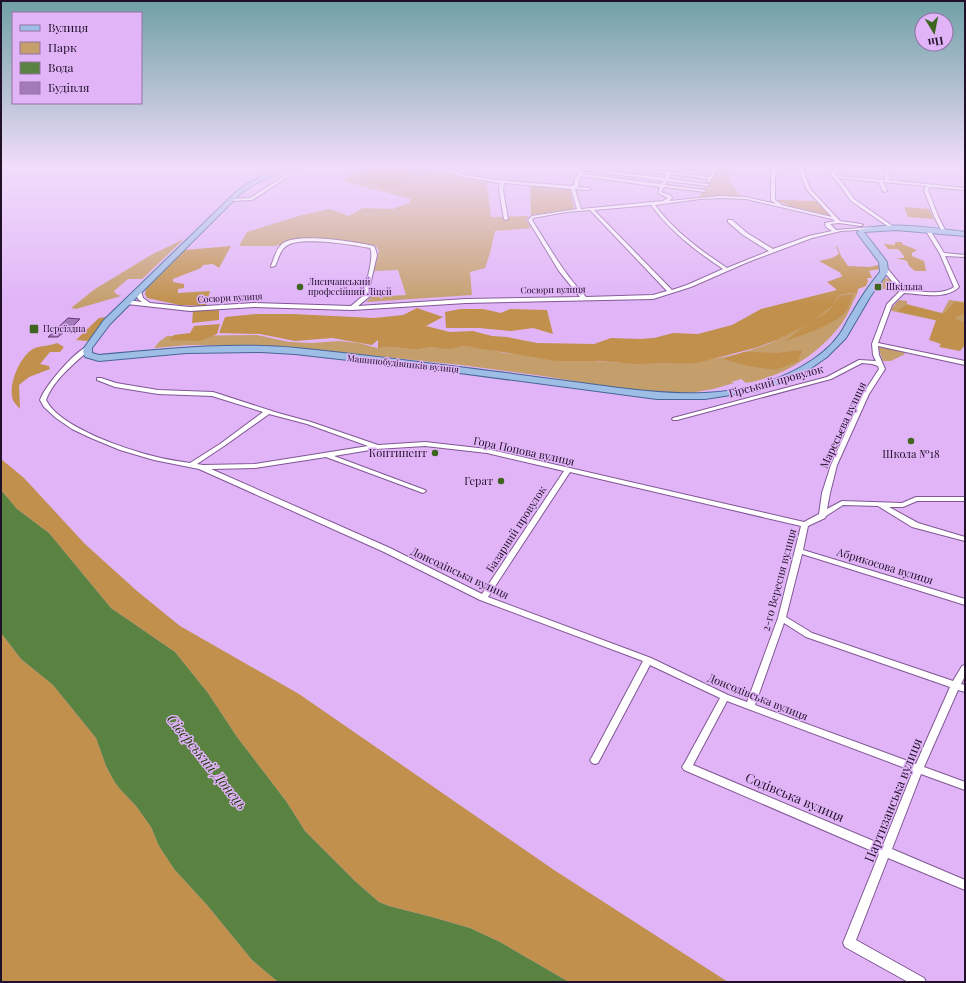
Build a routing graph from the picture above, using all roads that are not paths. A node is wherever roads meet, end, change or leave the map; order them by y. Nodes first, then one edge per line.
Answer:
1 (219, 212) edge
2 (505, 212) edge
3 (566, 212) edge
4 (594, 212) edge
5 (658, 212) edge
6 (807, 212) edge
7 (830, 212) edge
8 (869, 212) edge
9 (934, 212) edge
10 (506, 219) dead end
11 (730, 221) dead end
12 (840, 222) junction
13 (873, 228) junction
14 (892, 228) junction
15 (835, 231) junction
16 (928, 231) junction
17 (944, 232) junction
18 (965, 234) edge
19 (773, 251) junction
20 (942, 254) junction
21 (965, 256) edge
22 (273, 266) dead end
23 (884, 268) junction
24 (726, 269) junction
25 (138, 291) junction
26 (902, 291) junction
27 (671, 292) junction
28 (584, 298) junction
29 (127, 302) junction
30 (149, 304) junction
31 (352, 308) junction
32 (875, 344) junction
33 (88, 348) junction
34 (965, 363) edge
35 (881, 365) junction
36 (99, 379) dead end
37 (267, 412) junction
38 (675, 419) dead end
39 (377, 447) junction
40 (329, 456) junction
41 (192, 465) junction
42 (201, 467) junction
43 (567, 471) junction
44 (423, 490) dead end
45 (965, 499) edge
46 (880, 504) junction
47 (822, 516) junction
48 (805, 525) junction
49 (965, 539) edge
50 (799, 551) junction
51 (483, 598) junction
52 (965, 602) edge
53 (782, 618) junction
54 (648, 660) junction
55 (965, 668) edge
56 (960, 687) edge
57 (725, 698) junction
58 (750, 707) junction
59 (595, 760) dead end
60 (919, 768) junction
61 (965, 786) edge
62 (886, 851) junction
63 (965, 885) edge
64 (920, 982) edge

1 - 25 main road
2 - 10 street
3 - 28 street
4 - 27 street
5 - 24 street
6 - 12 street
7 - 12 street
8 - 14 street
9 - 17 street
11 - 19 street
12 - 13 street
12 - 15 street
13 - 14 main road, Сосюри вулиця
13 - 15 street, Сосюри вулиця
13 - 23 main road
14 - 16 main road, Сосюри вулиця
15 - 19 street, Сосюри вулиця
16 - 17 main road, Сосюри вулиця
16 - 20 street
17 - 18 main road, Сосюри вулиця
19 - 24 street, Сосюри вулиця
20 - 21 street
20 - 26 street
22 - 31 street
23 - 26 street
23 - 33 main road, Машинобудівників вулиця
24 - 27 street, Сосюри вулиця
25 - 29 main road
25 - 30 street
26 - 32 street
27 - 28 street, Сосюри вулиця
28 - 31 street, Сосюри вулиця
29 - 30 street, Сосюри вулиця
29 - 33 main road
30 - 31 street, Сосюри вулиця
32 - 34 street
32 - 35 street
33 - 41 street, Донсодівська вулиця
35 - 38 street, Гірський провулок
35 - 47 street, Маресьєва вулиця
36 - 37 street, Гора Попова вулиця
37 - 39 street, Гора Попова вулиця
37 - 41 street
39 - 40 street
39 - 43 street, Гора Попова вулиця
40 - 42 street
40 - 44 street
41 - 42 street, Донсодівська вулиця
42 - 51 street, Донсодівська вулиця
43 - 48 street, Гора Попова вулиця
43 - 51 street, Базарний провулок
45 - 46 street
46 - 47 street
46 - 49 street
47 - 48 street
48 - 50 street, 2-го Вересня вулиця
50 - 52 street, Абрикосова вулиця
50 - 53 street, 2-го Вересня вулиця
51 - 54 street, Донсодівська вулиця
53 - 56 street
53 - 58 street, 2-го Вересня вулиця
54 - 57 street, Донсодівська вулиця
54 - 59 street
55 - 56 street, Партизанська вулиця
56 - 60 street, Партизанська вулиця
57 - 58 street, Донсодівська вулиця
57 - 62 street, Содівська вулиця
58 - 60 street, Донсодівська вулиця
60 - 61 street, Донсодівська вулиця
60 - 62 street, Партизанська вулиця
62 - 63 street, Содівська вулиця
62 - 64 street, Партизанська вулиця

